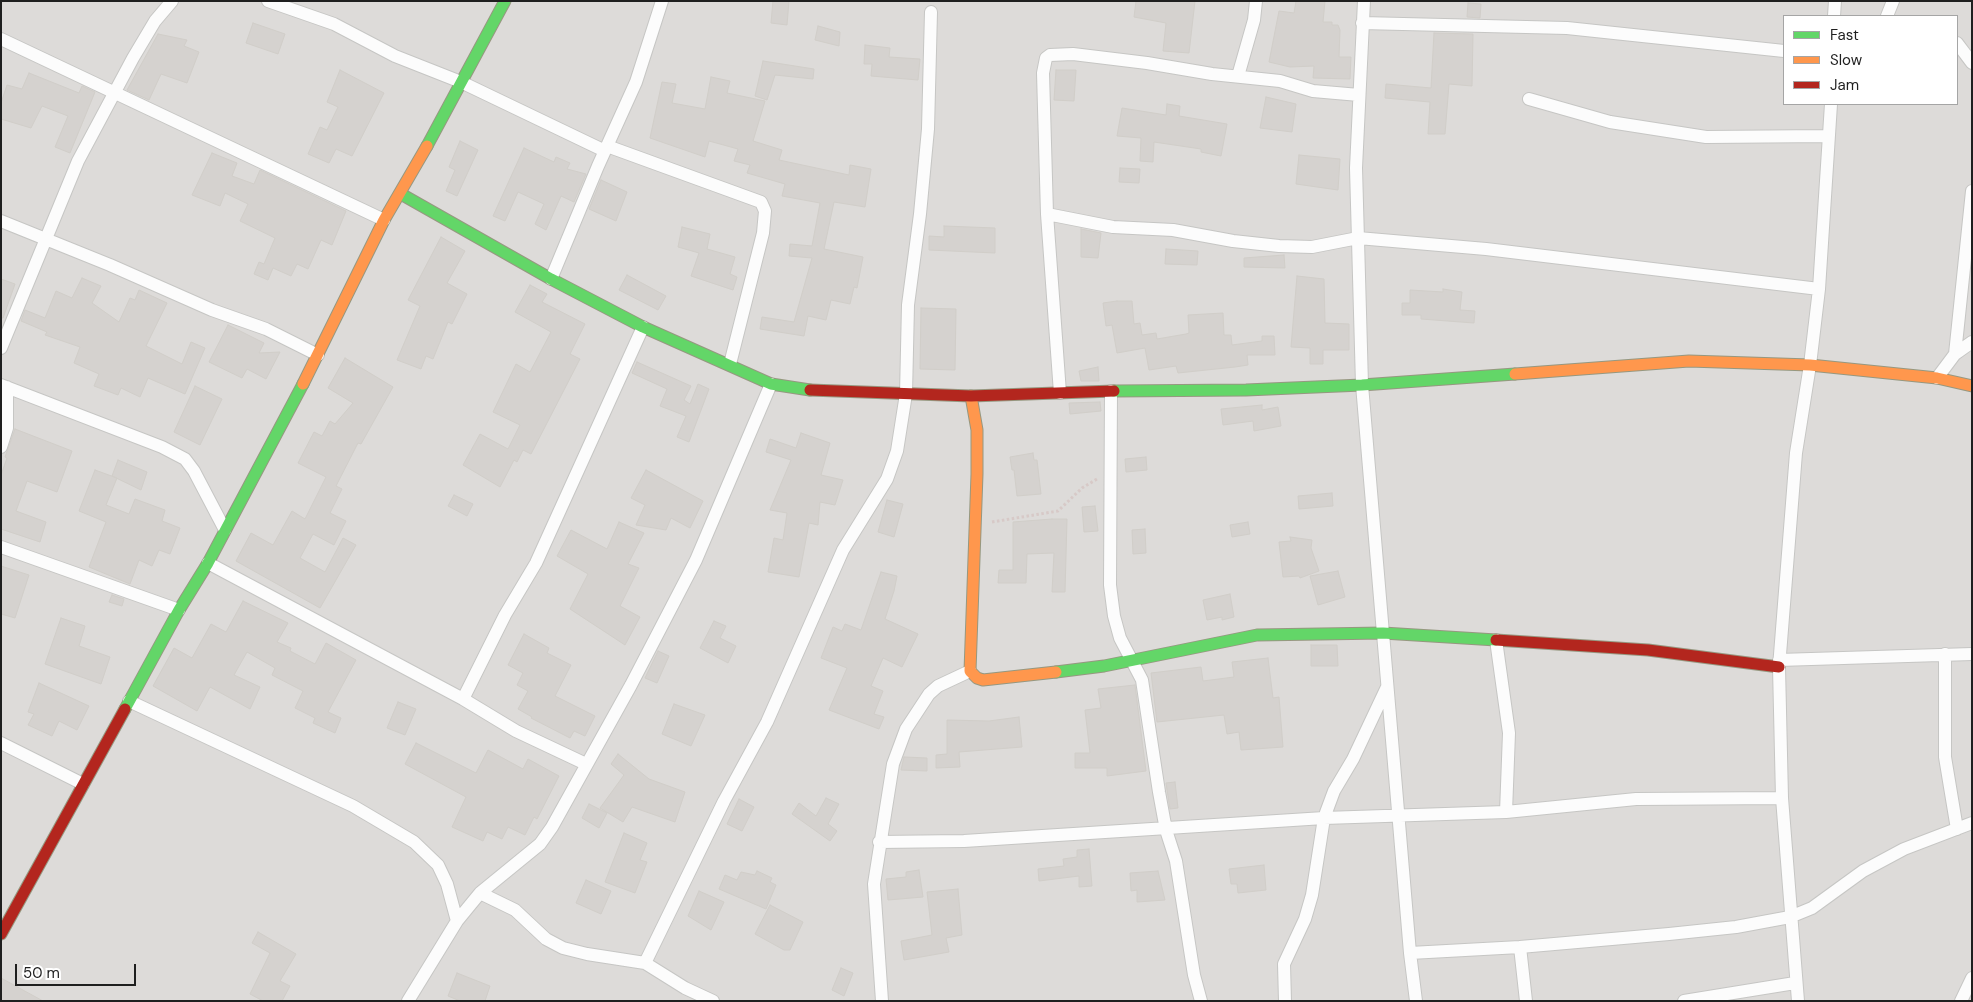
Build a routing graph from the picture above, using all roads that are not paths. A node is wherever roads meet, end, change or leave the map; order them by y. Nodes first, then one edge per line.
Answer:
1 (172, 1) edge
2 (268, 1) edge
3 (505, 1) edge
4 (662, 1) edge
5 (1256, 1) edge
6 (1364, 1) edge
7 (1835, 1) edge
8 (1893, 1) edge
9 (931, 12) dead end
10 (1834, 15) edge
11 (1887, 15) edge
12 (1362, 23) junction
13 (1, 39) edge
14 (1958, 44) edge
15 (1783, 51) edge
16 (1972, 63) edge
17 (1238, 76) junction
18 (461, 82) junction
19 (112, 93) junction
20 (1359, 95) junction
21 (1528, 98) dead end
22 (1831, 105) edge
23 (1828, 136) junction
24 (606, 149) junction
25 (1972, 191) edge
26 (401, 194) junction
27 (1047, 214) junction
28 (1, 220) edge
29 (384, 220) junction
30 (1358, 238) junction
31 (45, 240) junction
32 (551, 280) junction
33 (1819, 289) junction
34 (643, 327) junction
35 (1972, 342) edge
36 (1, 348) edge
37 (1955, 354) junction
38 (318, 355) junction
39 (730, 364) junction
40 (1810, 365) junction
41 (1937, 378) junction
42 (771, 384) junction
43 (1362, 385) junction
44 (4, 386) edge
45 (1972, 386) edge
46 (1111, 392) junction
47 (1060, 393) junction
48 (906, 394) junction
49 (972, 396) junction
50 (1, 447) edge
51 (225, 530) junction
52 (1, 547) edge
53 (208, 563) junction
54 (179, 610) junction
55 (1383, 633) junction
56 (1496, 640) junction
57 (1945, 654) junction
58 (1972, 654) edge
59 (1133, 659) junction
60 (1779, 663) junction
61 (970, 671) junction
62 (1388, 686) junction
63 (463, 699) junction
64 (130, 701) junction
65 (1, 743) edge
66 (586, 764) junction
67 (83, 784) junction
68 (1782, 798) junction
69 (1506, 812) junction
70 (1400, 816) junction
71 (1324, 818) junction
72 (1972, 823) edge
73 (1957, 829) junction
74 (1166, 830) junction
75 (879, 842) junction
76 (480, 893) junction
77 (1790, 917) junction
78 (457, 921) junction
79 (1, 934) edge
80 (1520, 947) junction
81 (1410, 953) junction
82 (644, 963) junction
83 (1972, 978) edge
84 (1795, 983) junction
85 (408, 1001) edge
86 (712, 1001) edge
87 (882, 1001) edge
88 (1201, 1001) edge
89 (1285, 1001) edge
90 (1416, 1001) edge
91 (1526, 1001) edge
92 (1684, 1001) edge
93 (1798, 1001) edge
94 (1961, 1001) edge

1 - 19 street
2 - 18 street
3 - 18 street
4 - 24 street
5 - 17 street
6 - 12 street
7 - 10 street
8 - 11 street
9 - 48 street
12 - 15 street
12 - 20 street
13 - 19 street
14 - 16 street
17 - 20 street
17 - 27 street
18 - 24 street
18 - 26 street
19 - 29 street
19 - 31 street
20 - 30 street
21 - 23 street
22 - 23 street
23 - 33 street
24 - 32 street
24 - 39 street
25 - 37 street
26 - 29 street
26 - 32 street
27 - 30 street
27 - 47 street
28 - 31 street
29 - 38 street
30 - 33 street
30 - 43 street
31 - 36 street
31 - 38 street
32 - 34 street
33 - 40 street
34 - 39 street
34 - 63 street
35 - 37 street
37 - 41 street
38 - 51 street
39 - 42 street
40 - 41 street
40 - 43 street
40 - 60 street
41 - 45 street
42 - 48 street
42 - 66 street
43 - 46 street
43 - 55 street
44 - 50 street
44 - 51 street
46 - 47 street
46 - 59 street
47 - 49 street
48 - 49 street
48 - 82 street
49 - 61 street
51 - 53 street
52 - 54 street
53 - 54 street
53 - 63 street
54 - 64 street
55 - 56 street
55 - 59 street
55 - 62 street
56 - 60 street
56 - 69 street
57 - 58 street
57 - 60 street
57 - 73 street
59 - 61 street
59 - 74 street
60 - 68 street
61 - 75 street
62 - 70 street
62 - 71 street
63 - 66 street
64 - 67 street
64 - 78 street
65 - 67 street
66 - 76 street
67 - 79 street
68 - 69 street
68 - 77 street
69 - 70 street
70 - 71 street
70 - 81 street
71 - 74 street
71 - 89 street
72 - 73 street
73 - 77 street
74 - 75 street
74 - 88 street
75 - 87 street
76 - 78 street
76 - 82 street
77 - 80 street
77 - 84 street
78 - 85 street
80 - 81 street
80 - 91 street
81 - 90 street
82 - 86 street
83 - 94 street
84 - 92 street
84 - 93 street

